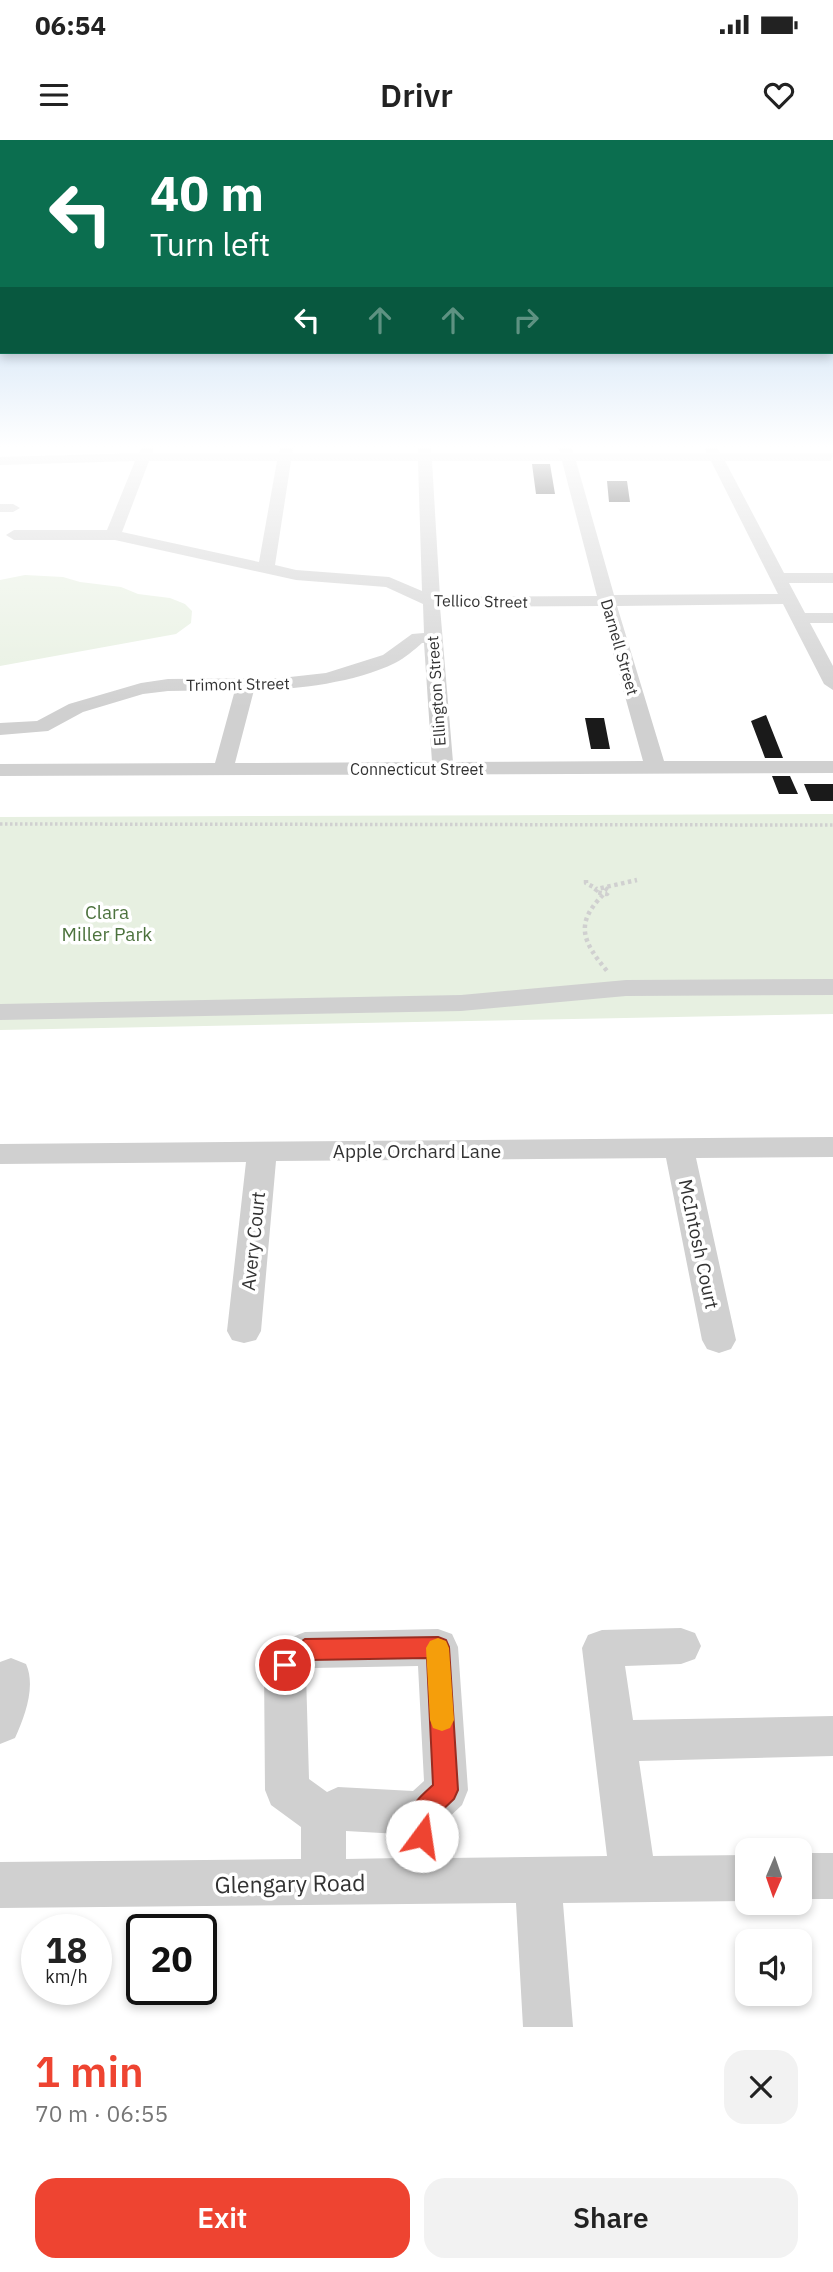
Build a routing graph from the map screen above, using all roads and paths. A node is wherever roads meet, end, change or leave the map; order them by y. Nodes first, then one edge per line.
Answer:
1 (114, 532) edge
2 (272, 532) edge
3 (429, 532) edge
4 (587, 532) edge
5 (754, 532) edge
6 (15, 535) dead end
7 (116, 536) junction
8 (266, 569) junction
9 (315, 576) junction
10 (778, 578) junction
11 (833, 578) edge
12 (297, 591) dead end
13 (789, 599) junction
14 (606, 601) junction
15 (432, 602) junction
16 (799, 618) junction
17 (833, 618) edge
18 (433, 638) junction
19 (833, 684) edge
20 (246, 686) junction
21 (41, 727) junction
22 (0, 729) edge
23 (833, 767) edge
24 (9, 769) edge
25 (443, 769) junction
26 (656, 769) junction
27 (223, 770) junction
28 (0, 824) edge
29 (833, 825) edge
30 (586, 880) dead end
31 (637, 880) dead end
32 (605, 888) junction
33 (597, 889) junction
34 (603, 895) junction
35 (833, 987) edge
36 (626, 988) junction
37 (0, 1012) edge
38 (833, 1147) edge
39 (679, 1149) junction
40 (262, 1152) junction
41 (0, 1154) edge
42 (244, 1331) dead end
43 (719, 1340) dead end
44 (681, 1646) dead end
45 (11, 1677) dead end
46 (0, 1724) edge
47 (833, 1737) edge
48 (614, 1741) junction
49 (421, 1813) junction
50 (324, 1816) junction
51 (833, 1876) edge
52 (812, 1877) edge
53 (735, 1878) edge
54 (633, 1880) junction
55 (538, 1881) junction
56 (424, 1882) junction
57 (323, 1883) junction
58 (0, 1885) edge
59 (548, 2027) edge

1 - 7 street
2 - 8 street
3 - 15 street, Ellington Street
4 - 14 street, Darnell Street
5 - 10 street
6 - 7 street, Tellico Street
7 - 8 street, Tellico Street
8 - 9 street, Tellico Street
9 - 12 street
9 - 15 street, Tellico Street
10 - 11 street
10 - 13 street
13 - 14 street, Tellico Street
13 - 16 street
14 - 15 street, Tellico Street
14 - 26 street, Darnell Street
15 - 18 street, Ellington Street
16 - 17 street
16 - 19 street
18 - 20 street, Trimont Street
18 - 25 street, Ellington Street
20 - 21 street, Trimont Street
20 - 27 street
21 - 22 street, Trimont Street
21 - 24 street, Trimont Street
23 - 26 street, Connecticut Street
24 - 27 street, Connecticut Street
25 - 26 street, Connecticut Street
25 - 27 street, Connecticut Street
28 - 29 path
30 - 33 path
31 - 32 path
32 - 33 path
32 - 34 path
33 - 34 path
34 - 36 path
35 - 36 street
36 - 37 street
38 - 39 street, Apple Orchard Lane
39 - 40 street, Apple Orchard Lane
39 - 43 street, McIntosh Court
40 - 41 street, Apple Orchard Lane
40 - 42 street, Avery Court
44 - 48 street
45 - 46 street
47 - 48 street
48 - 54 street
49 - 50 street
49 - 50 street
49 - 56 street
50 - 57 street
51 - 52 street
53 - 54 street, Glengary Road
54 - 55 street, Glengary Road
55 - 56 street, Glengary Road
55 - 59 street
56 - 57 street, Glengary Road
57 - 58 street, Glengary Road

